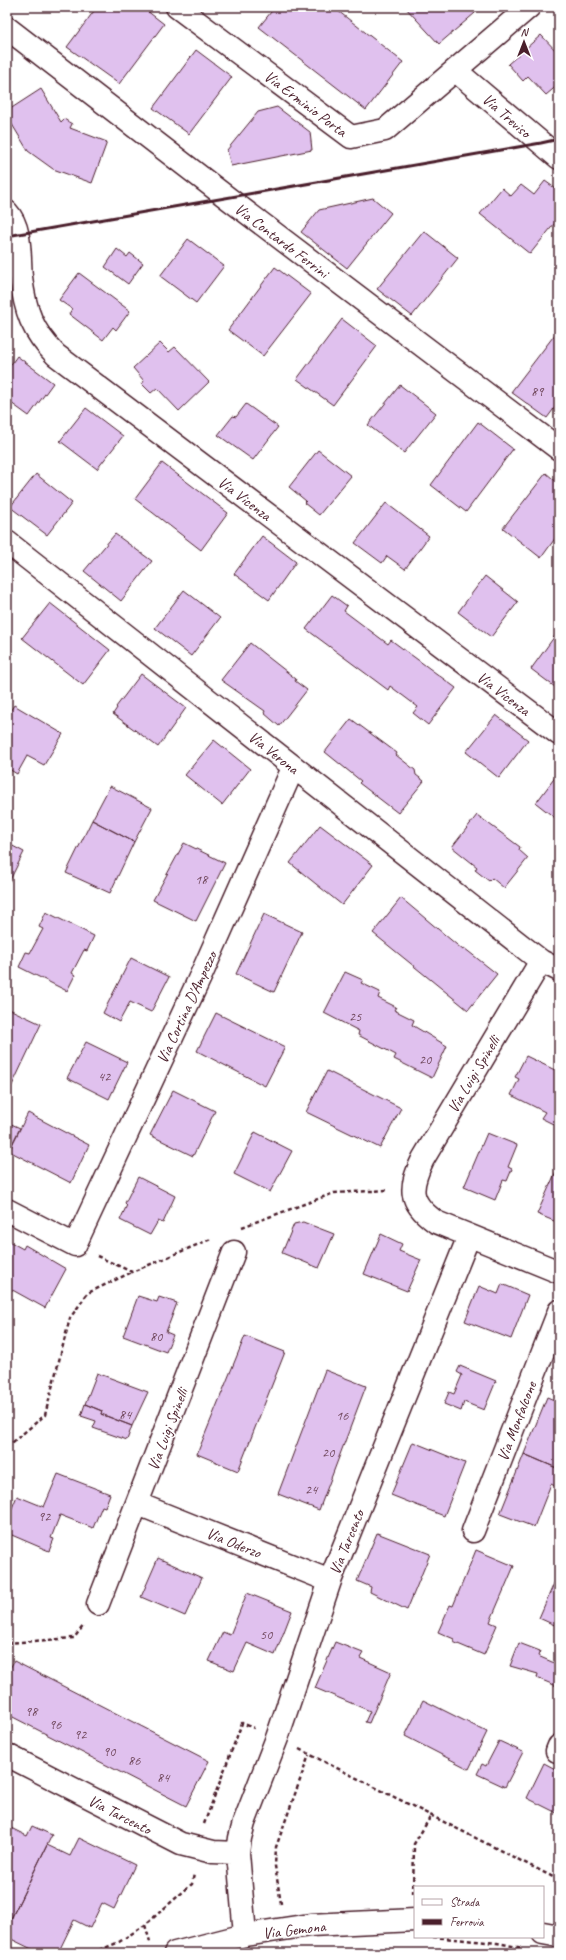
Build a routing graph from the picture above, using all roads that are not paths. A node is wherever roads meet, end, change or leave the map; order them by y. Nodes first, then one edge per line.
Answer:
1 (177, 7) edge
2 (529, 7) edge
3 (7, 28) edge
4 (456, 71) junction
5 (559, 158) edge
6 (7, 212) edge
7 (559, 449) edge
8 (7, 542) edge
9 (559, 734) edge
10 (293, 768) junction
11 (550, 966) edge
12 (7, 1210) edge
13 (469, 1236) junction
14 (234, 1252) dead end
15 (559, 1272) edge
16 (559, 1311) edge
17 (138, 1504) junction
18 (473, 1530) dead end
19 (330, 1581) junction
20 (98, 1604) road end
21 (7, 1755) edge
22 (238, 1854) junction
23 (413, 1920) edge
24 (544, 1933) edge
25 (245, 1935) junction
26 (559, 1936) edge
27 (174, 1953) edge

1 - 4 street, Via Erminio Porta
2 - 4 street, Via Erminio Porta
3 - 7 street, Via Contardo Ferrini
4 - 5 street, Via Treviso
6 - 9 street, Via Vicenza
8 - 10 street, Via Verona
10 - 11 street, Via Verona
10 - 12 street, Via Cortina D'Ampezzo
11 - 13 street, Via Luigi Spinelli
13 - 15 street
13 - 19 street, Via Tarcento
14 - 17 street, Via Luigi Spinelli
16 - 18 street, Via Monfalcone
17 - 19 street, Via Oderzo
17 - 20 street, Via Luigi Spinelli
19 - 22 street, Via Tarcento
21 - 22 street, Via Tarcento
22 - 25 street, Via Tarcento
23 - 25 street, Via Gemona
24 - 26 street
25 - 27 street, Via Gemona

